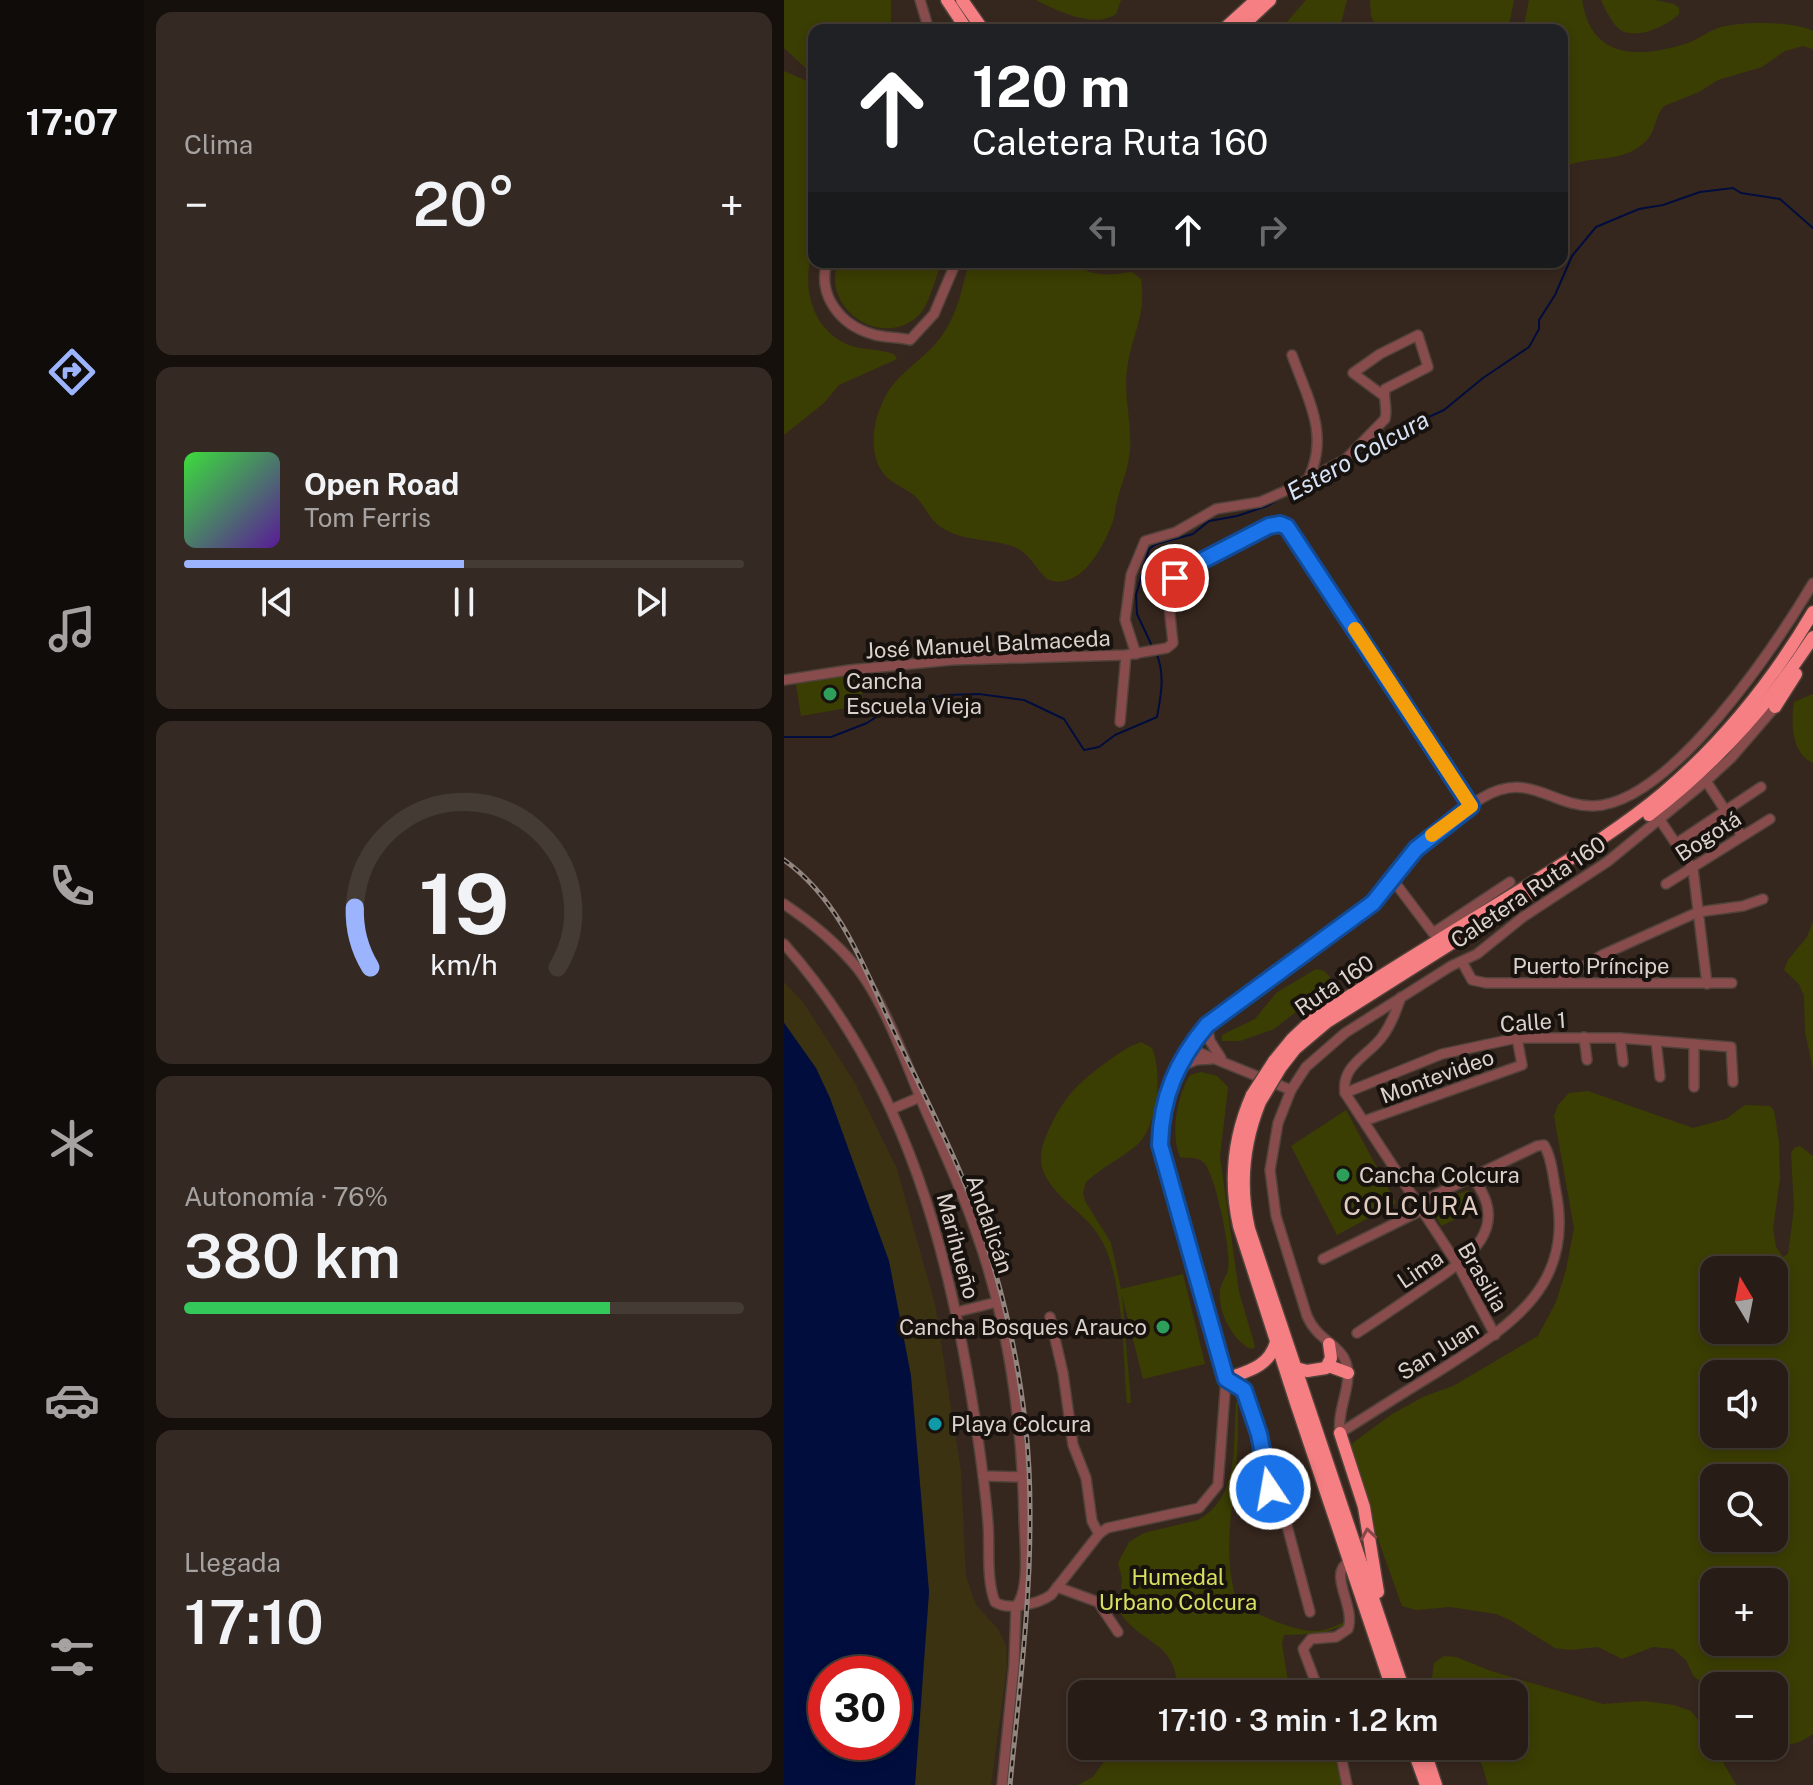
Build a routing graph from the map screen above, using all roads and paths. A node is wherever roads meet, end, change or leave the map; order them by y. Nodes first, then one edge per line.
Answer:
1 (920, 0) edge
2 (947, 0) edge
3 (962, 0) edge
4 (1256, 0) edge
5 (1270, 0) edge
6 (927, 24) edge
7 (963, 24) edge
8 (979, 24) edge
9 (1230, 24) edge
10 (1244, 24) edge
11 (827, 268) edge
12 (953, 268) edge
13 (1292, 355) dead end
14 (1384, 396) junction
15 (1308, 480) junction
16 (1813, 583) edge
17 (1813, 612) edge
18 (1812, 638) edge
19 (1136, 654) junction
20 (784, 680) edge
21 (1775, 707) joint
22 (1120, 722) dead end
23 (1706, 781) junction
24 (1761, 787) dead end
25 (1471, 806) junction
26 (1725, 810) junction
27 (1770, 819) dead end
28 (1660, 820) junction
29 (1742, 836) junction
30 (1677, 843) junction
31 (1693, 869) junction
32 (1393, 880) junction
33 (1510, 882) dead end
34 (1666, 884) dead end
35 (1763, 899) dead end
36 (784, 904) edge
37 (1698, 912) junction
38 (784, 944) edge
39 (1462, 962) junction
40 (1732, 983) dead end
41 (1707, 984) junction
42 (1554, 985) junction
43 (1402, 997) junction
44 (1207, 1025) junction
45 (1584, 1037) junction
46 (1517, 1038) junction
47 (1620, 1038) junction
48 (1656, 1041) junction
49 (1694, 1044) junction
50 (1188, 1048) junction
51 (1587, 1060) dead end
52 (1224, 1061) junction
53 (1280, 1062) junction
54 (1623, 1062) dead end
55 (1176, 1068) junction
56 (1660, 1077) dead end
57 (1733, 1082) dead end
58 (1694, 1087) dead end
59 (1291, 1090) junction
60 (1345, 1093) junction
61 (920, 1097) junction
62 (1256, 1099) junction
63 (892, 1109) junction
64 (1364, 1121) junction
65 (1472, 1177) junction
66 (1420, 1207) junction
67 (1323, 1259) dead end
68 (1458, 1265) junction
69 (997, 1302) junction
70 (957, 1312) junction
71 (1050, 1317) dead end
72 (1357, 1333) dead end
73 (1495, 1335) junction
74 (1276, 1342) junction
75 (1329, 1344) junction
76 (1329, 1366) junction
77 (1259, 1367) junction
78 (1296, 1368) junction
79 (1348, 1373) junction
80 (1226, 1379) junction
81 (1289, 1383) junction
82 (1340, 1433) junction
83 (983, 1476) junction
84 (1023, 1477) junction
85 (1099, 1534) junction
86 (1349, 1562) junction
87 (1057, 1587) junction
88 (1016, 1606) junction
89 (1310, 1612) dead end
90 (1118, 1632) dead end
91 (1395, 1665) junction
92 (1314, 1680) edge
93 (1389, 1680) edge
94 (1400, 1680) edge
95 (1342, 1760) edge
96 (1417, 1760) edge
97 (1428, 1760) edge
98 (1002, 1785) edge
99 (1347, 1785) edge
100 (1426, 1785) edge
101 (1436, 1785) edge

1 - 6 street
2 - 7 highway
3 - 8 highway
4 - 9 highway
5 - 10 highway
11 - 12 street
13 - 15 street
14 - 14 street
14 - 15 street
15 - 19 street
16 - 25 street, Caletera Ruta 160
17 - 53 highway, Ruta 160
18 - 21 highway
18 - 53 highway, Ruta 160
19 - 20 street, José Manuel Balmaceda
19 - 22 street
19 - 25 street, José Manuel Balmaceda
21 - 23 street, Caletera Ruta 160
23 - 26 street
23 - 28 street, Caletera Ruta 160
24 - 26 street
25 - 32 street, Caletera Ruta 160
26 - 29 street
26 - 30 street
27 - 29 street, Bogotá
28 - 30 street
28 - 39 street, Caletera Ruta 160
29 - 31 street, Bogotá
30 - 31 street
31 - 34 street, Bogotá
31 - 37 street
32 - 33 street
32 - 44 street, Caletera Ruta 160
35 - 37 street
36 - 61 street, Andalicán
37 - 41 street
37 - 42 street
38 - 63 street, Marihueño
39 - 42 street, Puerto Príncipe
39 - 43 street, Caletera Ruta 160
40 - 41 street, Puerto Príncipe
41 - 42 street, Puerto Príncipe
43 - 59 street, Caletera Ruta 160
43 - 60 street
44 - 50 street, Caletera Ruta 160
44 - 52 street
45 - 46 street, Calle 1
45 - 47 street, Calle 1
45 - 51 street
46 - 60 street, Calle 1
46 - 64 street, Montevideo
47 - 48 street, Calle 1
47 - 54 street
48 - 49 street, Calle 1
48 - 56 street
49 - 57 street, Calle 1
49 - 58 street
50 - 52 street
50 - 55 street, Caletera Ruta 160
52 - 55 street
52 - 59 street
53 - 62 highway, Ruta 160, bridge
55 - 80 street, Caletera Ruta 160
59 - 75 street, Caletera Ruta 160
60 - 64 street, Brasilia
61 - 63 street
61 - 69 street, Andalicán
62 - 74 highway, Ruta 160
62 - 78 highway, Ruta 160
63 - 70 street, Marihueño
64 - 66 street, Brasilia
65 - 66 street
65 - 68 street, Lima
65 - 73 street, San Juan
66 - 67 street
66 - 68 street, Brasilia
68 - 72 street, Lima
68 - 73 street, Brasilia
69 - 70 street
69 - 84 street, Andalicán
70 - 83 street, Marihueño
71 - 85 street
73 - 82 street, San Juan
74 - 77 highway
74 - 81 highway, Ruta 160
75 - 76 highway
75 - 79 street, Caletera Ruta 160
76 - 78 highway
76 - 79 highway
77 - 80 highway
77 - 81 highway
78 - 91 highway, Ruta 160
79 - 82 street
80 - 85 street
80 - 89 street
81 - 86 highway, Ruta 160
91 -> 82 highway
83 - 84 street
83 - 88 street, Marihueño
84 - 88 street, Andalicán
85 - 87 street
86 - 92 street
86 - 93 highway, Ruta 160
87 - 88 street
87 - 90 street
88 - 98 street, Andalicán
91 - 94 highway, Ruta 160
95 - 99 street
96 - 100 highway
97 - 101 highway

